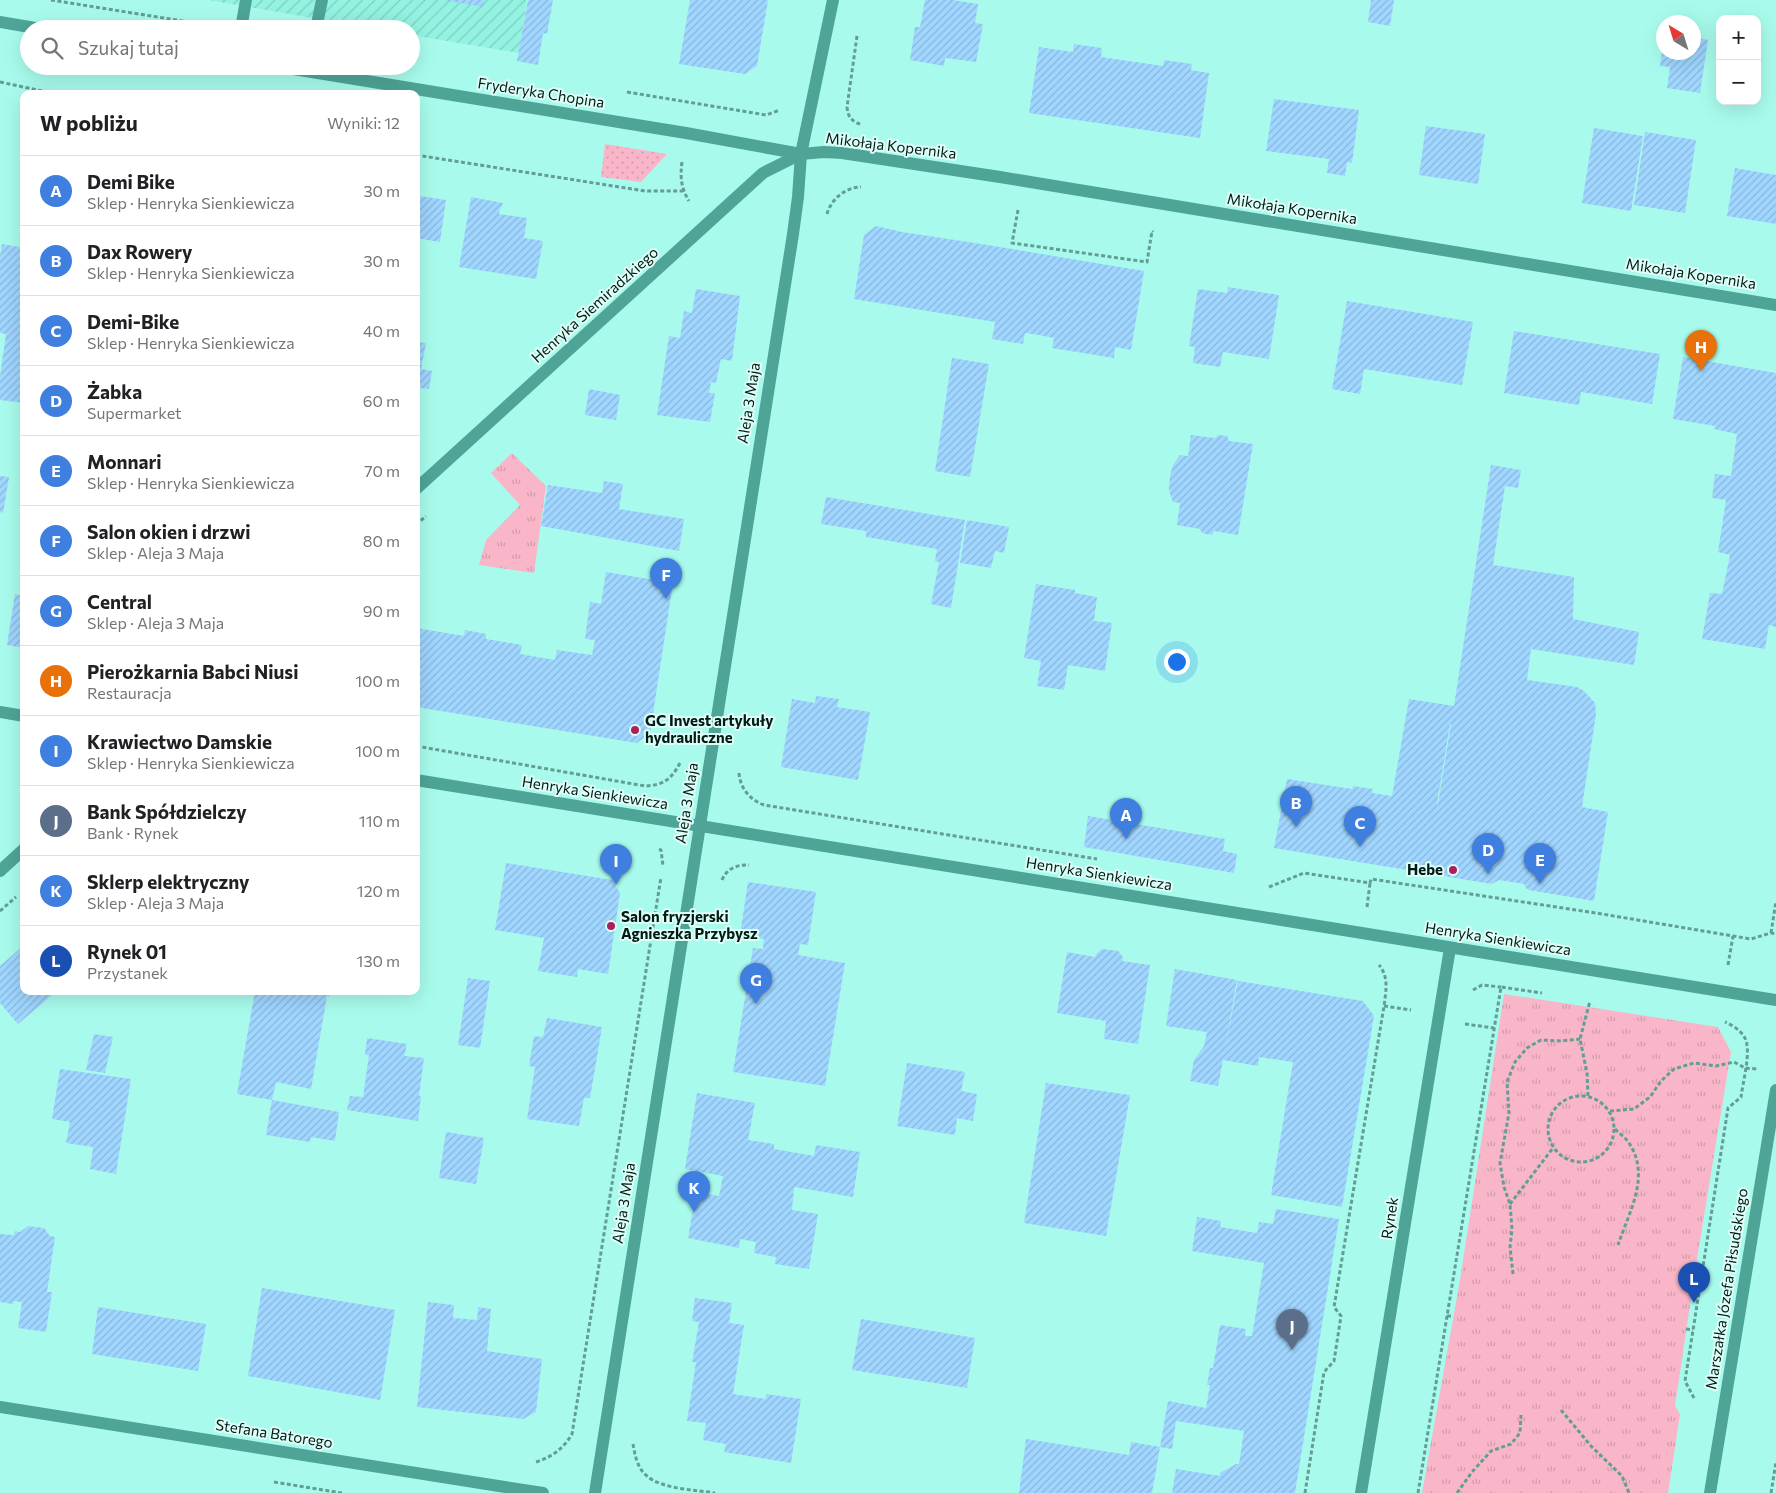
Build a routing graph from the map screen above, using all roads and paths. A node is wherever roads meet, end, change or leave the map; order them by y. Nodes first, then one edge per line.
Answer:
1 (51, 0) edge
2 (246, 0) edge
3 (322, 0) edge
4 (833, 0) edge
5 (176, 20) edge
6 (243, 20) edge
7 (318, 20) edge
8 (0, 22) edge
9 (20, 25) edge
10 (852, 72) dead end
11 (344, 75) edge
12 (0, 82) edge
13 (37, 90) edge
14 (692, 102) dead end
15 (786, 107) dead end
16 (870, 126) dead end
17 (801, 154) junction
18 (420, 156) edge
19 (682, 157) dead end
20 (862, 187) dead end
21 (683, 191) junction
22 (694, 204) dead end
23 (1009, 208) dead end
24 (826, 220) dead end
25 (1162, 233) dead end
26 (1776, 305) edge
27 (420, 485) edge
28 (0, 712) edge
29 (20, 715) edge
30 (420, 747) edge
31 (680, 762) dead end
32 (738, 769) dead end
33 (420, 781) edge
34 (700, 825) junction
35 (656, 849) dead end
36 (20, 853) edge
37 (1105, 860) dead end
38 (754, 865) dead end
39 (0, 872) edge
40 (1370, 882) junction
41 (720, 885) dead end
42 (1261, 885) dead end
43 (18, 895) dead end
44 (1776, 901) edge
45 (0, 911) edge
46 (1366, 912) dead end
47 (1771, 933) junction
48 (1776, 934) edge
49 (1733, 936) junction
50 (1450, 948) junction
51 (1371, 962) dead end
52 (1727, 971) dead end
53 (1501, 987) junction
54 (1470, 993) dead end
55 (1545, 994) dead end
56 (1581, 999) dead end
57 (1590, 1000) junction
58 (1776, 1000) edge
59 (1600, 1002) dead end
60 (1384, 1006) junction
61 (1412, 1010) dead end
62 (1463, 1018) dead end
63 (1718, 1019) dead end
64 (1494, 1028) junction
65 (1580, 1039) junction
66 (1745, 1068) junction
67 (1776, 1090) edge
68 (1588, 1096) junction
69 (1610, 1111) junction
70 (1615, 1129) junction
71 (1553, 1148) junction
72 (1510, 1204) junction
73 (1618, 1245) dead end
74 (1513, 1274) dead end
75 (1447, 1316) junction
76 (1453, 1316) dead end
77 (1686, 1329) dead end
78 (1694, 1330) junction
79 (1693, 1406) dead end
80 (0, 1407) edge
81 (1561, 1410) dead end
82 (1521, 1415) dead end
83 (632, 1436) dead end
84 (533, 1462) dead end
85 (1776, 1462) edge
86 (543, 1493) edge
87 (595, 1493) edge
88 (715, 1493) edge
89 (1305, 1493) edge
90 (1361, 1493) edge
91 (1418, 1493) edge
92 (1457, 1493) edge
93 (1629, 1493) edge
94 (1710, 1493) edge
95 (1771, 1493) edge

1 - 5 path
2 - 6 street
3 - 7 street
4 - 17 street, Aleja 3 Maja
8 - 9 street
10 - 16 path
11 - 17 street, Fryderyka Chopina
12 - 13 path
14 - 15 path
17 - 26 street, Mikołaja Kopernika
17 - 27 street, Henryka Siemiradzkiego
17 - 34 street, Aleja 3 Maja
18 - 21 path
19 - 21 path
20 - 24 path
21 - 22 path
23 - 25 path
28 - 29 street
30 - 31 path
32 - 37 path
33 - 34 street, Henryka Sienkiewicza
34 - 50 street, Henryka Sienkiewicza
34 - 87 street, Aleja 3 Maja
35 - 84 path
36 - 39 street
38 - 41 path
40 - 42 path
40 - 46 path
40 - 49 path
43 - 45 path
44 - 47 path
47 - 48 path
47 - 49 path
49 - 52 path
50 - 58 street, Henryka Sienkiewicza
50 - 90 street, Rynek
51 - 60 path
53 - 54 path
53 - 55 path
53 - 64 path
56 - 57 path
57 - 59 path
57 - 65 path
60 - 61 path
60 - 89 path
62 - 64 path
63 - 66 path
64 - 75 path
65 - 68 path
65 - 72 path
66 - 69 path
66 - 78 path
67 - 94 street, Marszałka Józefa Piłsudskiego
68 - 69 path
68 - 71 path
69 - 70 path
70 - 71 path
70 - 73 path
71 - 72 path
72 - 74 path
75 - 76 path
75 - 91 path
77 - 78 path
78 - 79 path
80 - 86 street, Stefana Batorego
81 - 93 path
82 - 92 path
83 - 88 path
85 - 95 path

